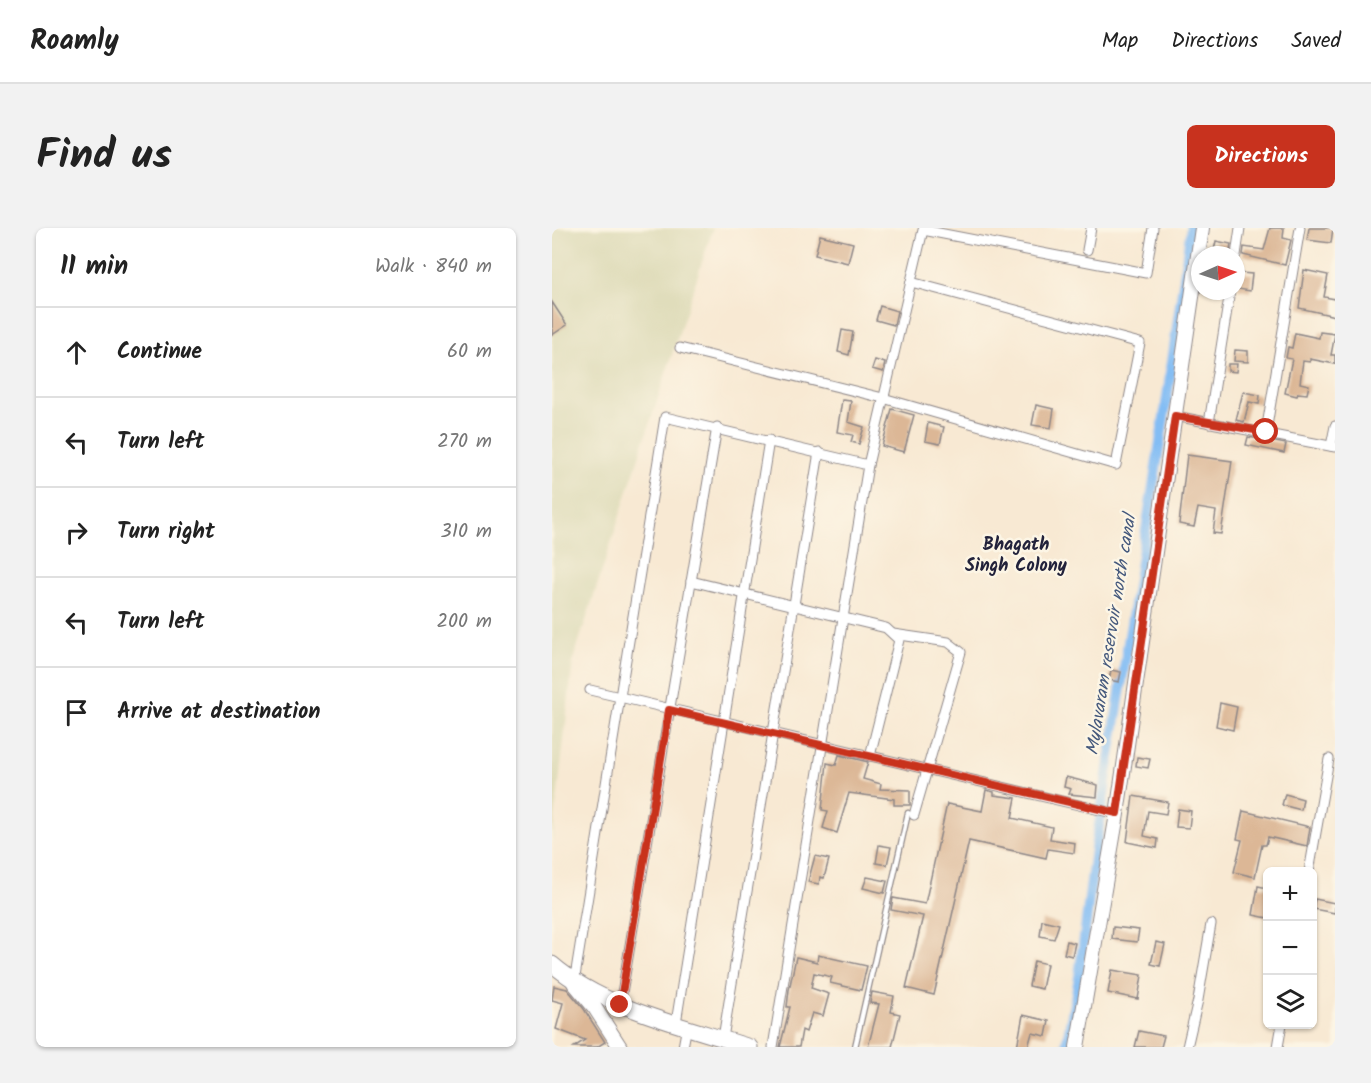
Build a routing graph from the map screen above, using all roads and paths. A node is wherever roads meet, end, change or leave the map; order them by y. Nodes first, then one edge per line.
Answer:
1 (975, 228) edge
2 (1091, 228) edge
3 (1153, 228) edge
4 (1202, 228) edge
5 (1240, 228) edge
6 (1300, 228) edge
7 (923, 229) edge
8 (973, 239) junction
9 (1237, 246) edge
10 (1087, 250) dead end
11 (911, 282) junction
12 (1229, 300) edge
13 (680, 348) dead end
14 (883, 398) junction
15 (1175, 416) junction
16 (1209, 423) junction
17 (1335, 426) edge
18 (717, 428) junction
19 (1266, 432) junction
20 (769, 440) junction
21 (1333, 447) edge
22 (819, 452) junction
23 (868, 465) junction
24 (691, 581) junction
25 (746, 593) junction
26 (794, 606) junction
27 (843, 618) junction
28 (893, 634) junction
29 (591, 690) dead end
30 (620, 698) junction
31 (669, 710) junction
32 (725, 723) junction
33 (772, 735) junction
34 (823, 746) junction
35 (870, 756) junction
36 (1329, 759) dead end
37 (927, 769) junction
38 (1117, 813) junction
39 (911, 814) joint
40 (1310, 867) edge
41 (1211, 924) dead end
42 (552, 964) edge
43 (574, 983) junction
44 (620, 1005) junction
45 (682, 1024) junction
46 (1281, 1029) edge
47 (723, 1038) junction
48 (615, 1045) edge
49 (683, 1047) edge
50 (750, 1047) edge
51 (773, 1047) edge
52 (855, 1047) edge
53 (1077, 1047) edge
54 (1186, 1047) edge
55 (1278, 1047) edge

1 - 8 street
2 - 10 street
3 - 8 street
4 - 15 main road
5 - 9 street
6 - 19 street
7 - 8 street
7 - 11 street
11 - 14 street
11 - 14 street
12 - 16 street
13 - 14 street
14 - 23 street
15 - 16 street
15 - 38 main road
16 - 19 street
17 - 21 street
18 - 20 street
18 - 24 street
18 - 30 street
19 - 21 street
20 - 22 street
20 - 25 street
22 - 23 street
22 - 26 street
23 - 27 street
24 - 25 street
24 - 31 street
25 - 26 street
25 - 32 street
26 - 27 street
26 - 33 street
27 - 28 street
27 - 34 street
28 - 35 street
28 - 37 street
29 - 30 street
30 - 31 street
30 - 43 street
31 - 32 street
31 - 44 street
32 - 33 street
32 - 45 street
33 - 34 street
33 - 47 street
34 - 35 street
34 - 51 street
35 - 37 street
36 - 40 street
37 - 38 street
37 - 39 street
38 - 53 main road
39 - 52 lane
41 - 54 street
42 - 43 main road
43 - 44 main road
43 - 48 main road
44 - 45 main road
45 - 47 main road
45 - 49 street
46 - 55 street
47 - 50 main road

